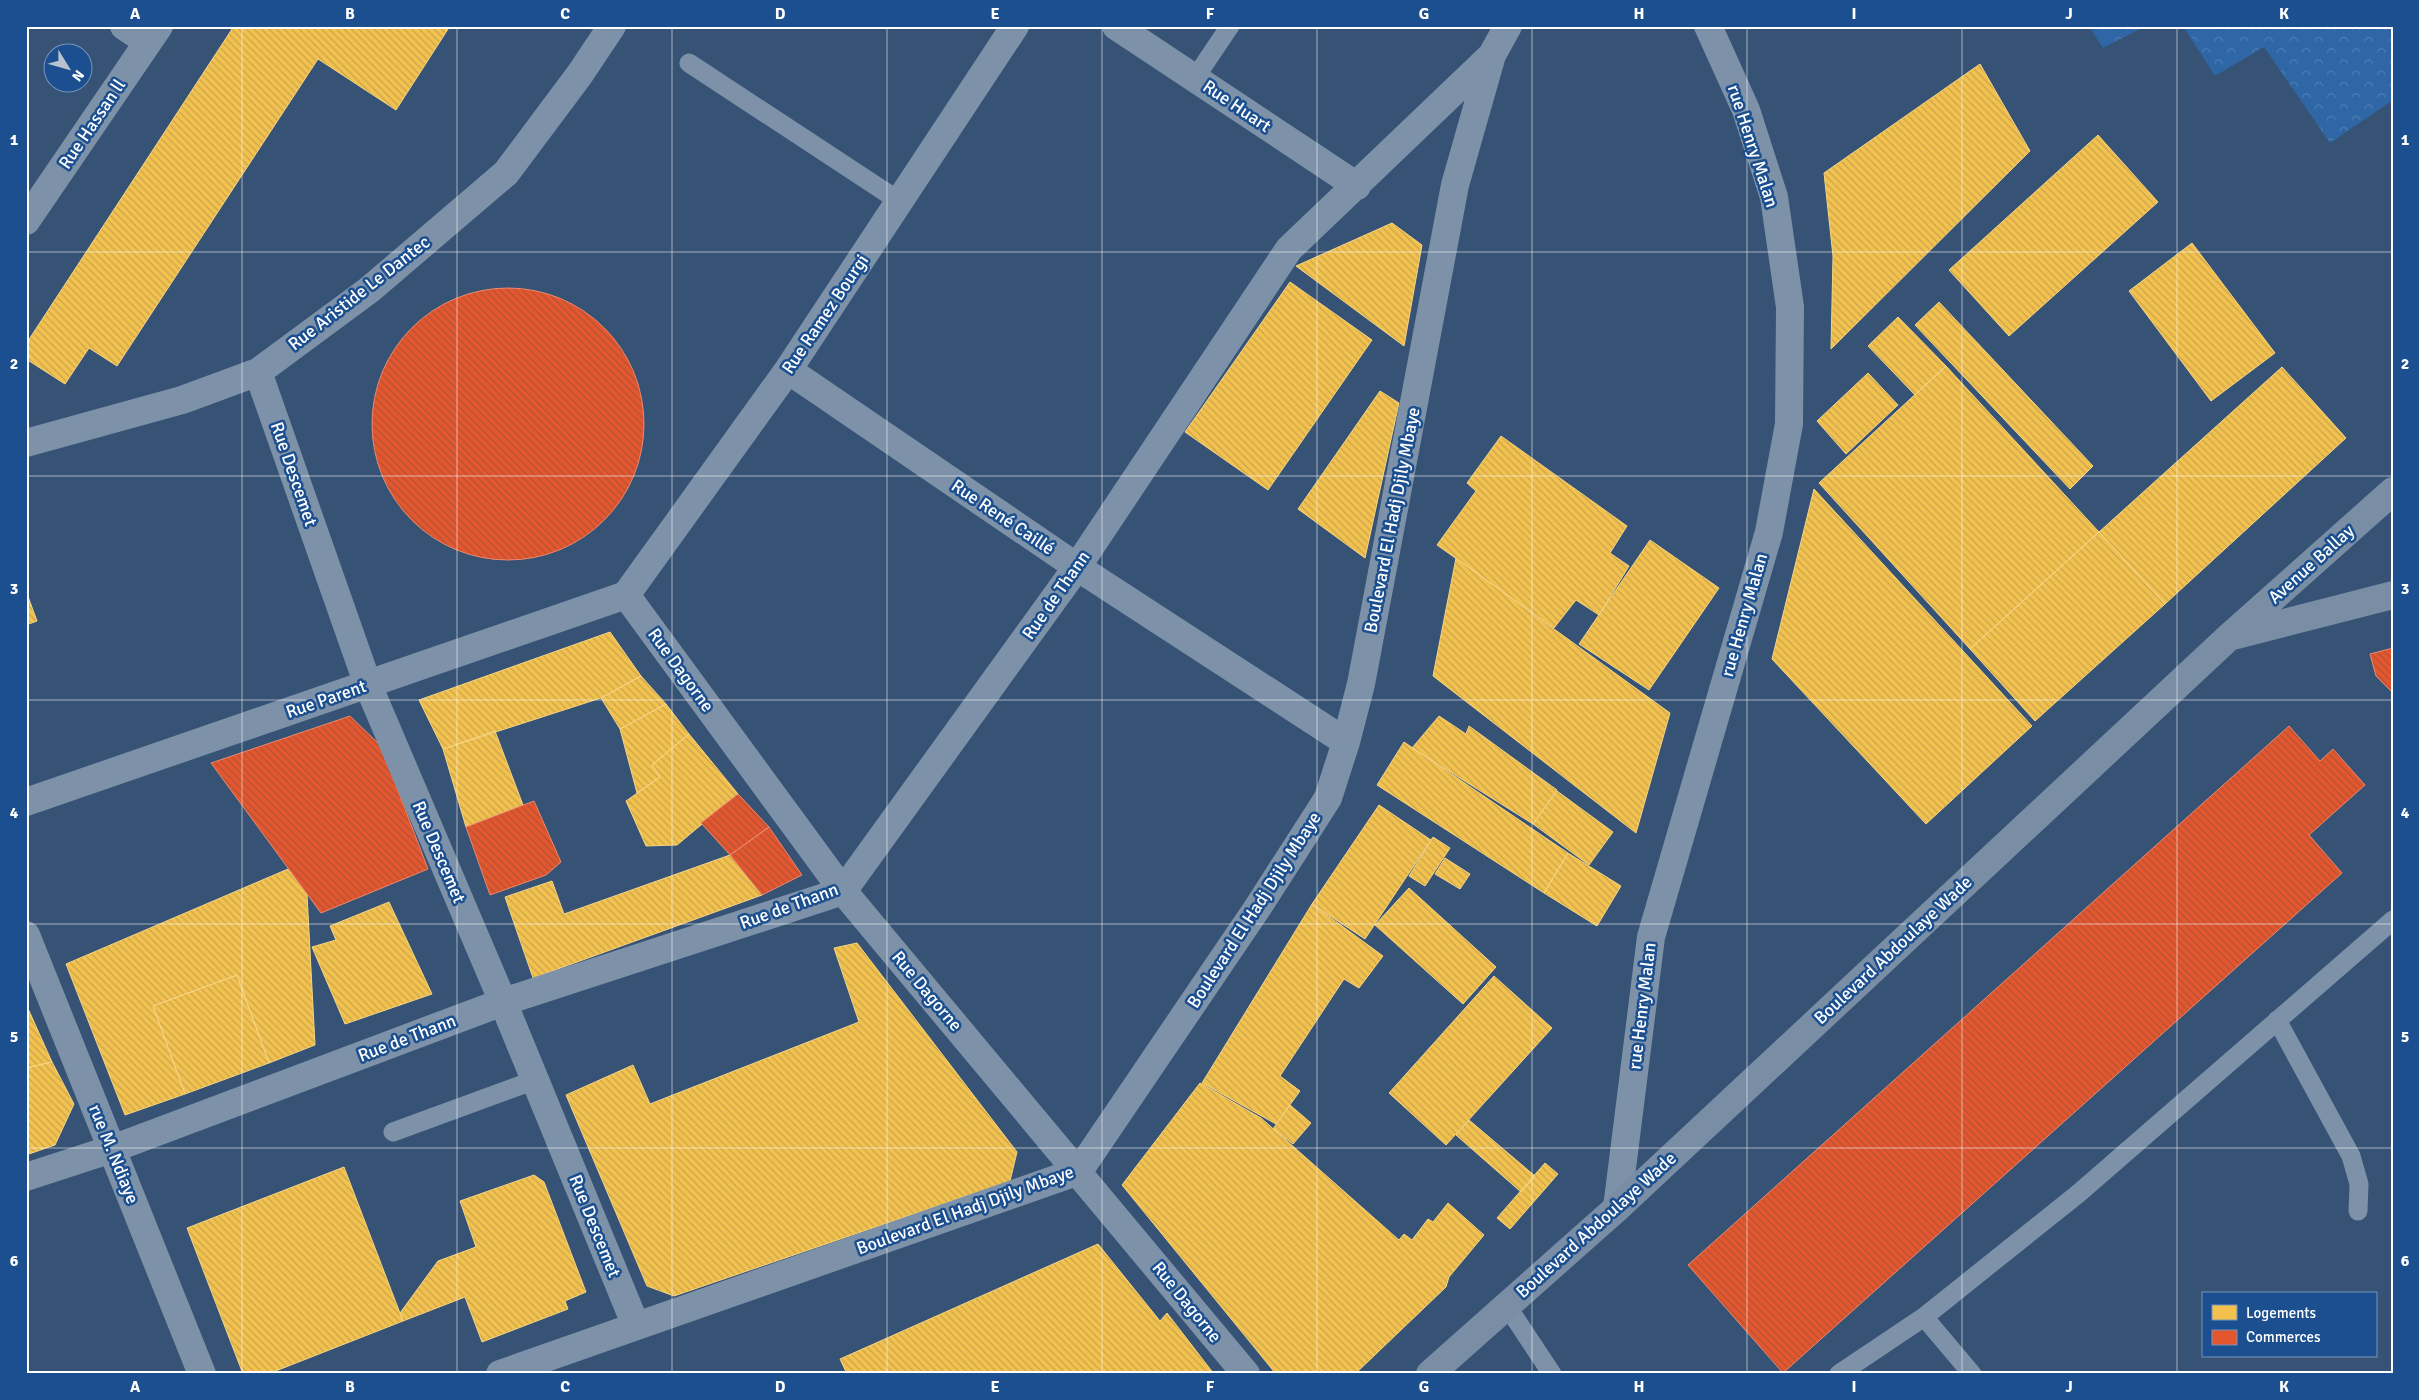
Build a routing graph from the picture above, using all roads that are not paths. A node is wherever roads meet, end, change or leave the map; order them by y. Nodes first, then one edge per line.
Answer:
1 (124, 26) edge
2 (612, 26) edge
3 (1015, 26) edge
4 (1116, 26) edge
5 (1230, 26) edge
6 (1508, 26) edge
7 (1708, 26) edge
8 (153, 34) edge
9 (1492, 55) junction
10 (689, 63) dead end
11 (1195, 78) junction
12 (1357, 186) junction
13 (899, 201) junction
14 (26, 221) edge
15 (788, 370) junction
16 (258, 372) junction
17 (26, 443) edge
18 (2393, 491) edge
19 (1077, 567) junction
20 (626, 595) junction
21 (2393, 595) edge
22 (2230, 637) junction
23 (368, 685) junction
24 (1346, 742) junction
25 (26, 802) edge
26 (843, 891) junction
27 (2393, 920) edge
28 (26, 935) edge
29 (503, 1002) junction
30 (2277, 1020) junction
31 (535, 1080) junction
32 (393, 1132) dead end
33 (112, 1149) junction
34 (1079, 1171) junction
35 (26, 1177) edge
36 (1617, 1208) junction
37 (2358, 1211) dead end
38 (1506, 1306) junction
39 (1924, 1317) junction
40 (636, 1326) junction
41 (202, 1374) edge
42 (500, 1374) edge
43 (1246, 1374) edge
44 (1430, 1374) edge
45 (1552, 1374) edge
46 (1839, 1374) edge
47 (1972, 1374) edge

1 - 8 street
2 - 16 street, Rue Aristide Le Dantec
3 - 13 street, Rue Ramez Bourgi
4 - 11 street, Rue Huart
5 - 11 lane
6 - 9 street, Boulevard El Hadj Djily Mbaye
7 - 36 street, rue Henry Malan
8 - 14 street, Rue Hassan ll
9 - 12 street, Rue de Thann
9 - 24 street, Boulevard El Hadj Djily Mbaye
10 - 13 lane
11 - 12 street, Rue Huart
12 - 19 street, Rue de Thann
13 - 15 street, Rue Ramez Bourgi
15 - 19 street, Rue René Caillé
15 - 20 street, Rue Ramez Bourgi
16 - 17 street, Rue Aristide Le Dantec
16 - 23 street, Rue Descemet
18 - 22 street, Avenue Ballay
19 - 24 street, Rue René Caillé
19 - 26 street, Rue de Thann
20 - 23 street, Rue Parent
20 - 26 street, Rue Dagorne
21 - 22 street, Boulevard Abdoulaye Wade
22 - 36 street, Boulevard Abdoulaye Wade
23 - 25 street, Rue Parent
23 - 29 street, Rue Descemet
24 - 34 street, Boulevard El Hadj Djily Mbaye
26 - 29 street, Rue de Thann
26 - 34 street, Rue Dagorne
27 - 30 lane
28 - 33 street, rue M. Ndiaye
29 - 31 street, Rue Descemet
29 - 33 street, Rue de Thann
30 - 37 lane
30 - 39 lane
31 - 32 lane
31 - 40 street, Rue Descemet
33 - 35 street, Rue de Thann
33 - 41 street, rue M. Ndiaye
34 - 40 street, Boulevard El Hadj Djily Mbaye
34 - 43 street, Rue Dagorne
36 - 38 street, Boulevard Abdoulaye Wade
38 - 44 street, Boulevard Abdoulaye Wade
38 - 45 lane
39 - 46 lane
39 - 47 lane
40 - 42 street, Boulevard El Hadj Djily Mbaye

